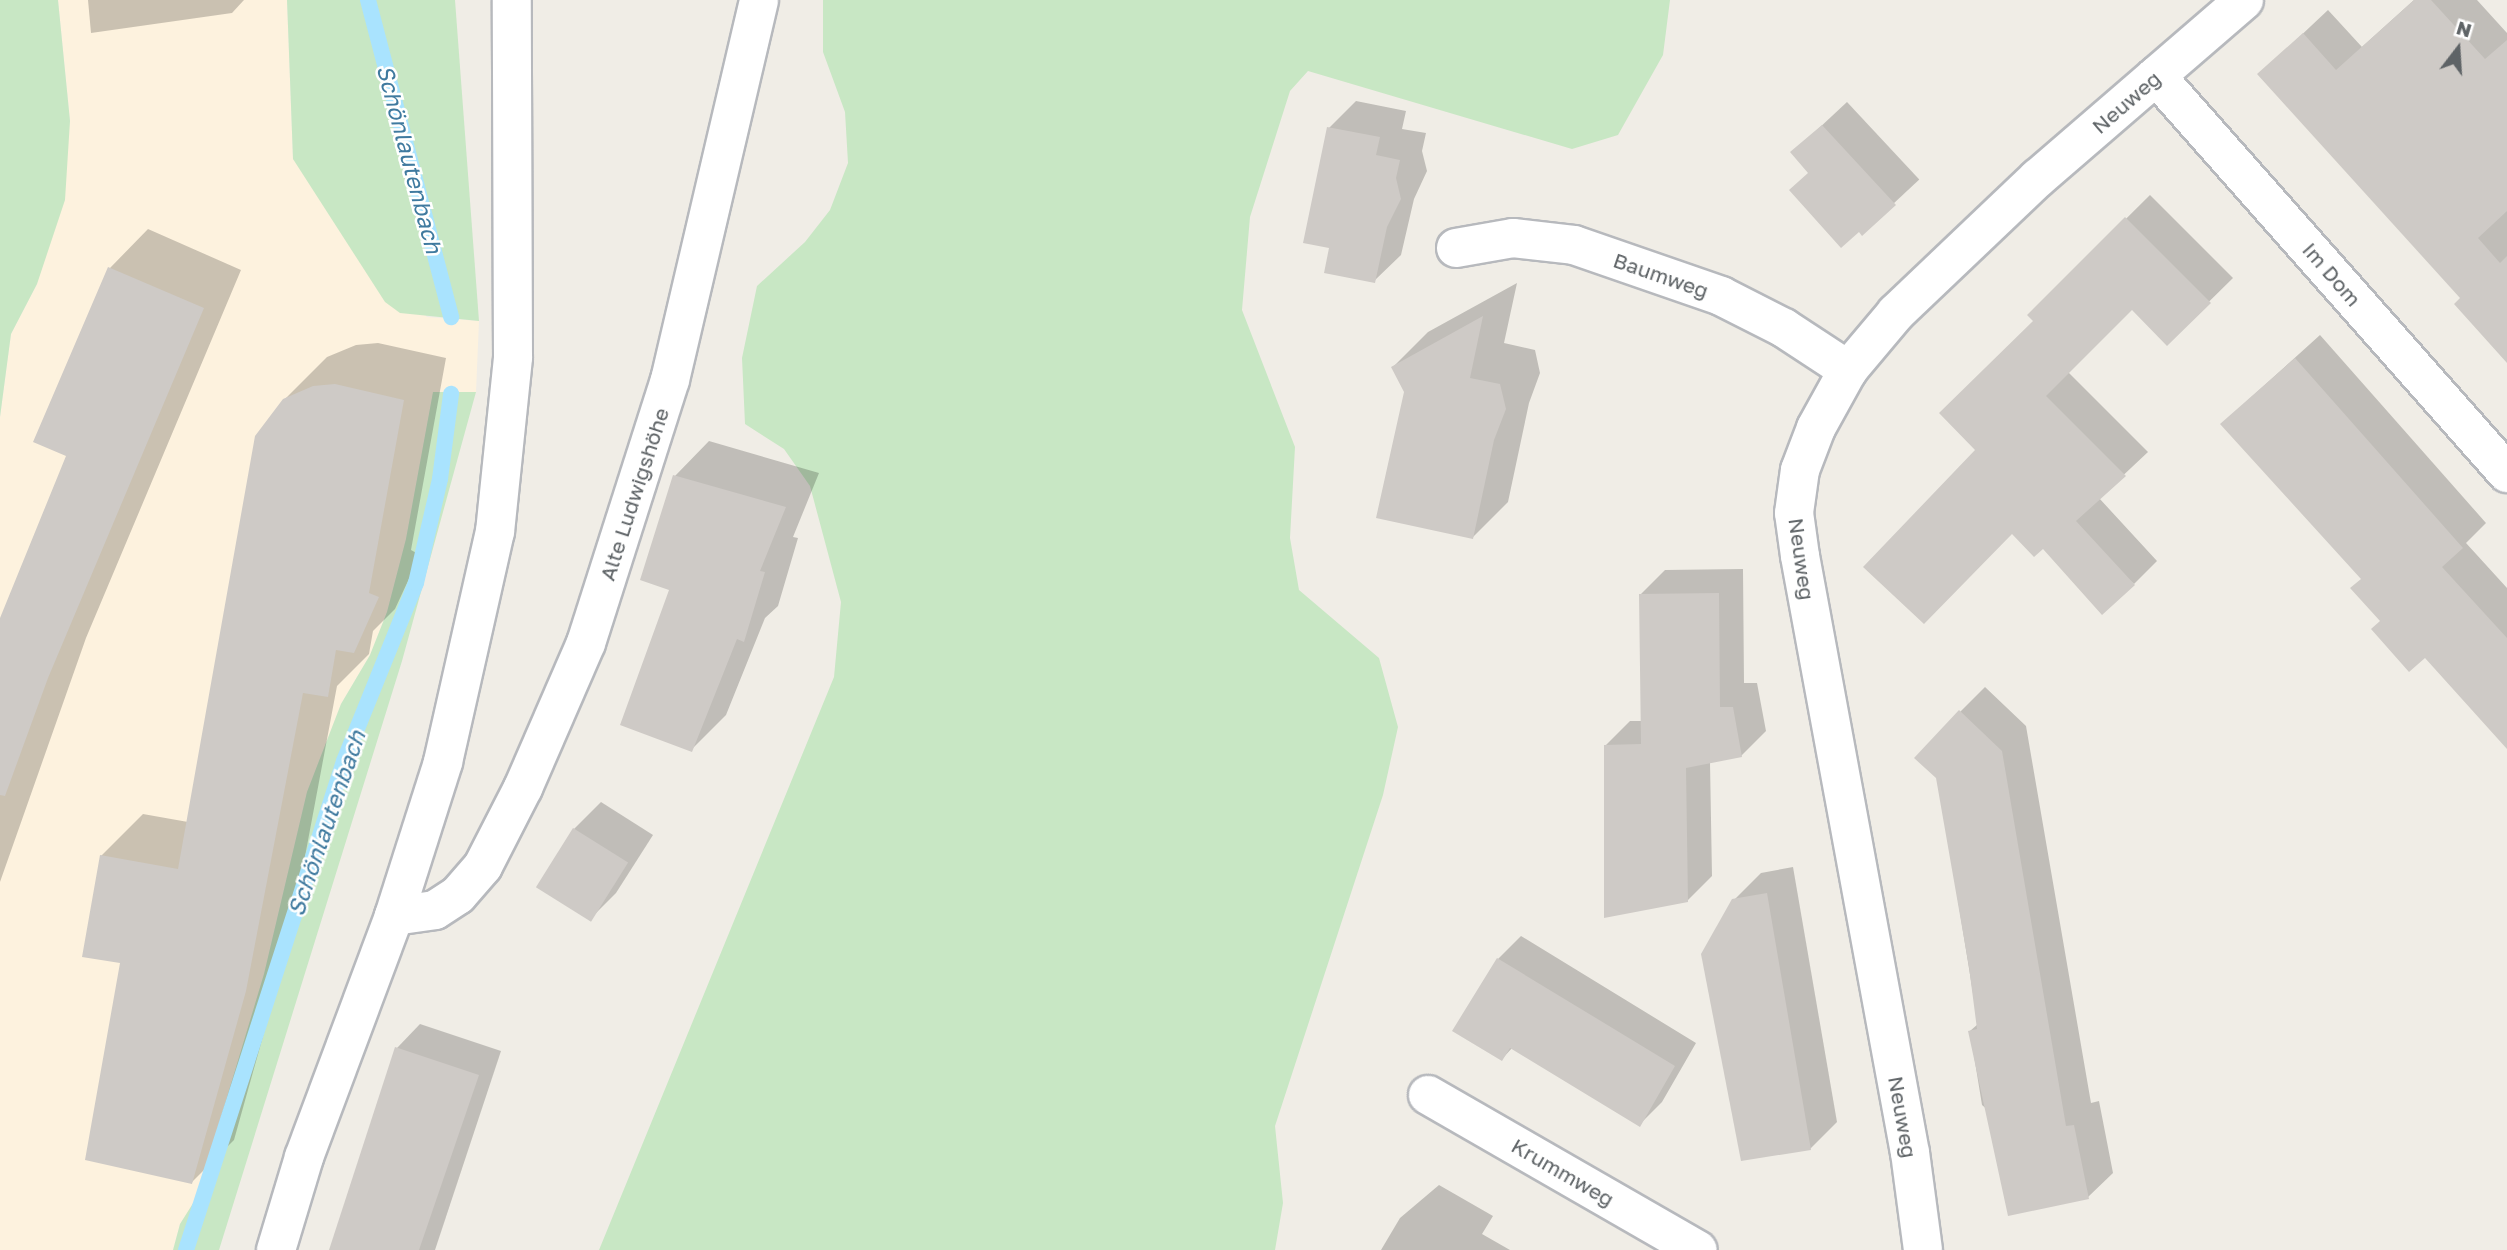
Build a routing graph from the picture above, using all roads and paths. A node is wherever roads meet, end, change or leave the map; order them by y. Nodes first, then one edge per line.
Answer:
1 (512, 0) edge
2 (759, 0) edge
3 (2244, 0) edge
4 (2156, 76) junction
5 (1457, 248) dead end
6 (1848, 370) junction
7 (2507, 473) edge
8 (394, 916) junction
9 (1428, 1095) dead end
10 (276, 1250) edge
11 (1698, 1250) edge
12 (1923, 1250) edge

1 - 8 street
2 - 8 street, Alte Ludwigshöhe
3 - 4 street, Neuweg
4 - 6 street, Neuweg
4 - 7 street, Im Dom
5 - 6 street, Baumweg
6 - 12 street, Neuweg
8 - 10 street
9 - 11 street, Krummweg

